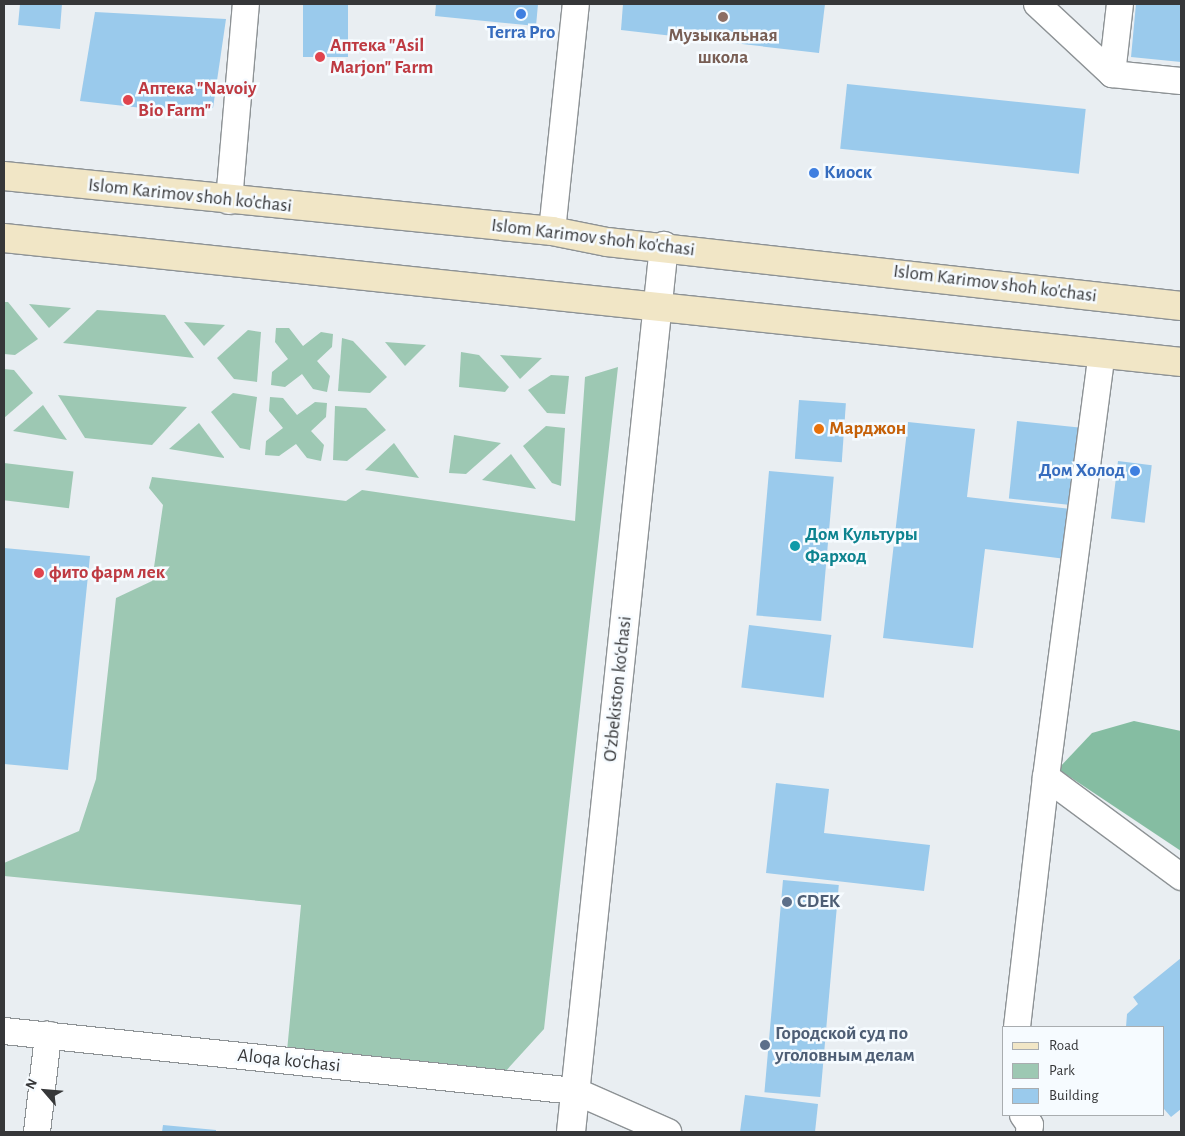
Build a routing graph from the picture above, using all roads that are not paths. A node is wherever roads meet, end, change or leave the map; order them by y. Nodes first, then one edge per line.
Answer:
1 (246, 4) edge
2 (576, 4) edge
3 (1037, 4) edge
4 (1120, 4) edge
5 (1112, 74) junction
6 (1181, 81) edge
7 (4, 176) edge
8 (229, 201) junction
9 (552, 232) junction
10 (4, 238) edge
11 (664, 246) junction
12 (658, 306) junction
13 (1181, 306) edge
14 (1102, 354) junction
15 (1181, 362) edge
16 (1046, 777) junction
17 (1181, 877) edge
18 (1017, 1026) edge
19 (4, 1031) edge
20 (48, 1035) junction
21 (575, 1091) junction
22 (1025, 1116) edge
23 (37, 1132) edge
24 (571, 1132) edge
25 (668, 1132) edge
26 (1029, 1132) edge

1 - 8 street
2 - 9 street
3 - 5 street
4 - 5 street
5 - 6 street
7 - 8 main road, Islom Karimov shoh ko'chasi
8 - 9 main road, Islom Karimov shoh ko'chasi
9 - 11 main road, Islom Karimov shoh ko'chasi
10 - 12 main road
11 - 12 street, O‘zbekiston ko‘chasi
11 - 13 main road, Islom Karimov shoh ko'chasi
12 - 14 main road
12 - 21 street, O‘zbekiston ko‘chasi
14 - 15 main road
14 - 16 street
16 - 17 street
16 - 18 street
19 - 20 street, Aloqa ko'chasi
20 - 21 street, Aloqa ko'chasi
20 - 23 street
21 - 24 street, O‘zbekiston ko‘chasi
21 - 25 street, Aloqa ko'chasi
22 - 26 street

